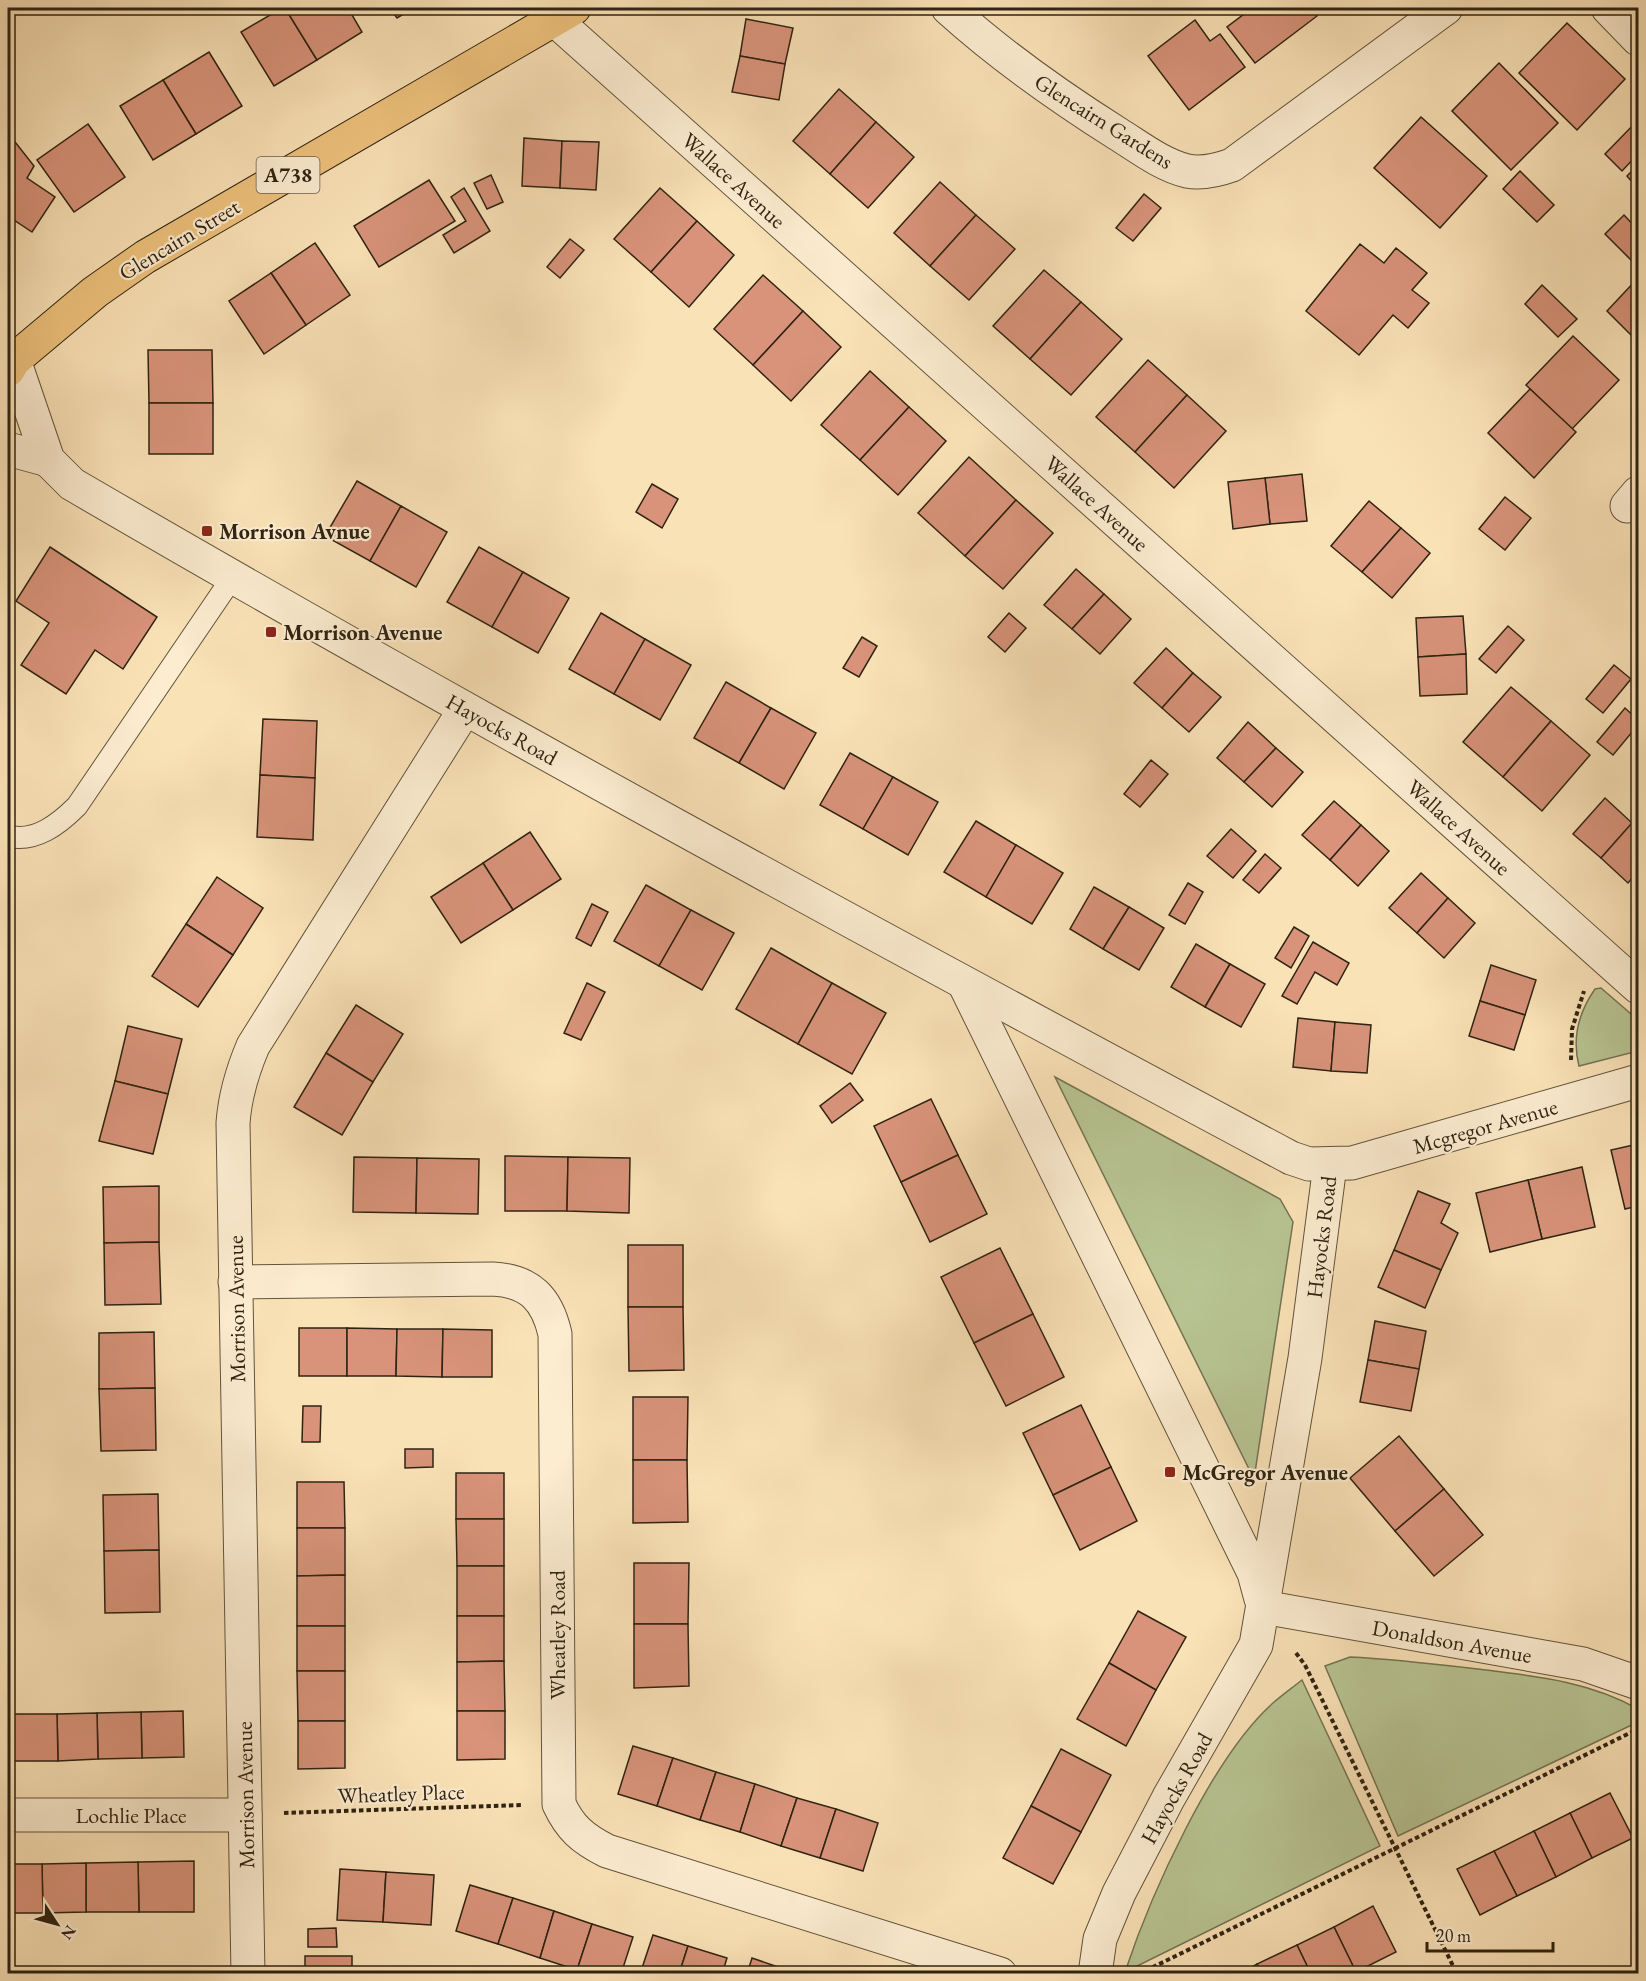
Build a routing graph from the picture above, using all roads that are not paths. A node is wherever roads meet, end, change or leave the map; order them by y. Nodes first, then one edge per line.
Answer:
1 (948, 8) edge
2 (1446, 8) edge
3 (1608, 8) edge
4 (565, 14) edge
5 (1638, 39) edge
6 (10, 364) edge
7 (8, 449) edge
8 (48, 460) junction
9 (232, 578) junction
10 (465, 709) junction
11 (8, 836) edge
12 (965, 985) junction
13 (1638, 987) edge
14 (1638, 1082) edge
15 (1330, 1166) junction
16 (235, 1282) junction
17 (1263, 1606) junction
18 (1638, 1683) edge
19 (17, 1815) dead end
20 (245, 1815) junction
21 (942, 1965) edge
22 (248, 1974) edge
23 (1000, 1974) edge
24 (1095, 1974) edge

1 - 2 street, Glencairn Gardens
3 - 5 street
4 - 6 main road, Glencairn Street / A738
4 - 13 street, Wallace Avenue
6 - 8 street, Hayocks Road
7 - 8 street, Hayocks Road
8 - 9 street, Hayocks Road
9 - 10 street, Hayocks Road
9 - 11 lane
10 - 12 street, Hayocks Road
10 - 16 street, Morrison Avenue
12 - 15 street, Hayocks Road
12 - 17 street, Hayocks Road
14 - 15 street, Mcgregor Avenue
15 - 17 street, Hayocks Road
16 - 20 street, Morrison Avenue
16 - 21 street, Wheatley Road
17 - 18 street, Donaldson Avenue
17 - 24 street, Hayocks Road
19 - 20 street, Lochlie Place
20 - 22 street, Morrison Avenue
21 - 23 street, Wheatley Road

